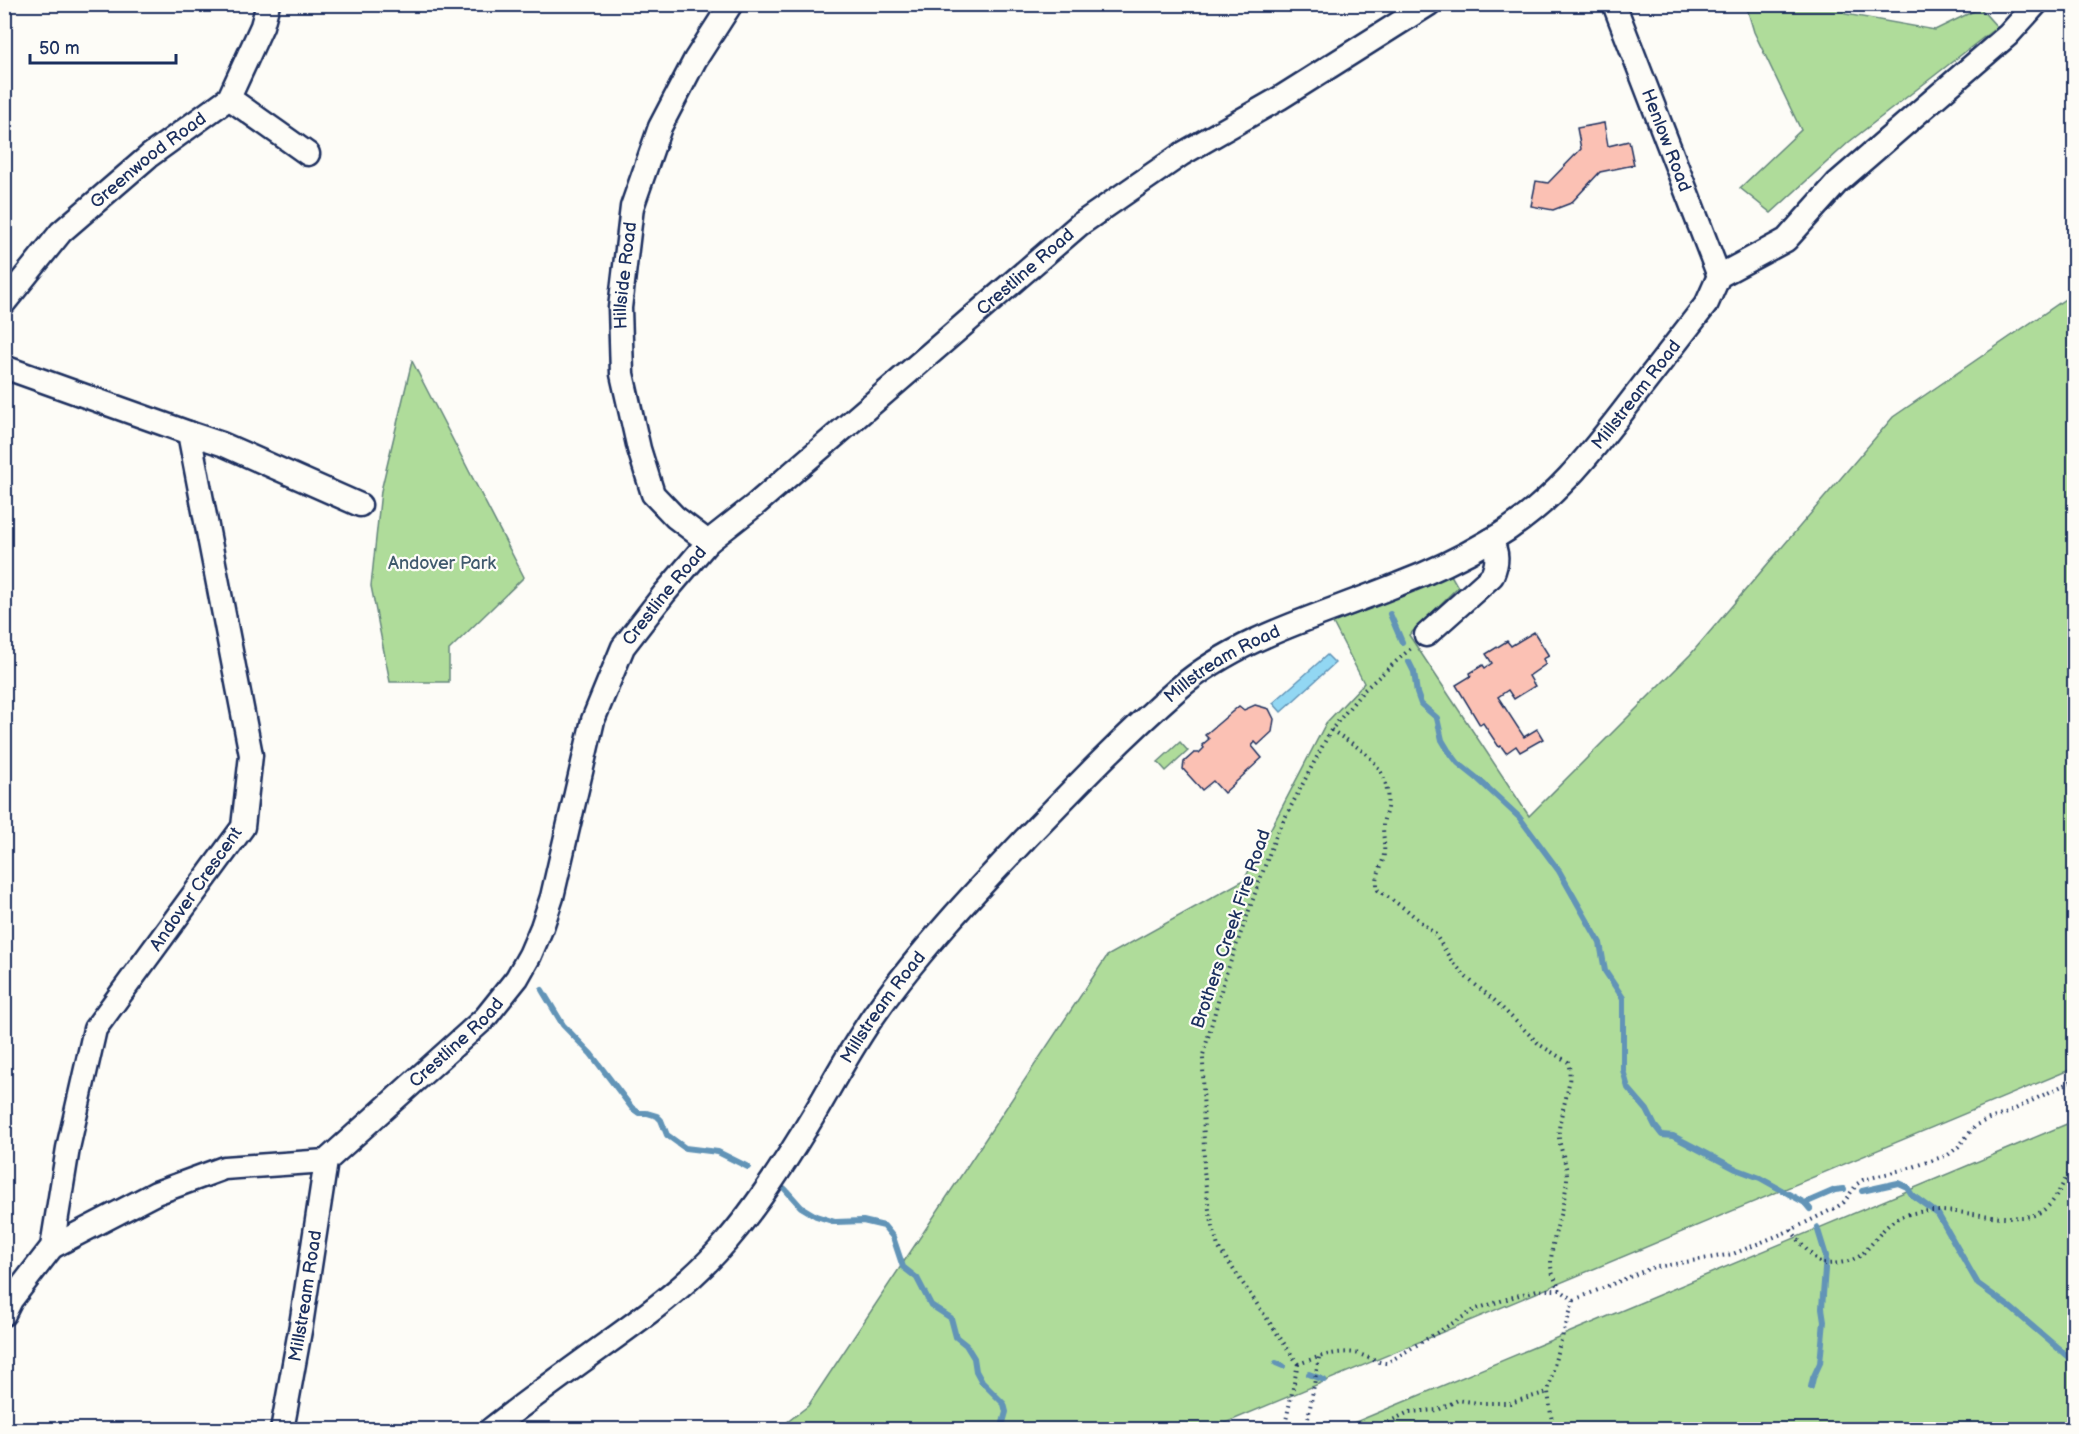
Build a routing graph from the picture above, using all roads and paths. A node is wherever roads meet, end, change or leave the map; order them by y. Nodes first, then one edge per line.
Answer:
1 (268, 4) edge
2 (731, 4) edge
3 (1429, 4) edge
4 (1614, 4) edge
5 (2036, 4) edge
6 (229, 98) junction
7 (308, 154) dead end
8 (1719, 276) junction
9 (4, 303) edge
10 (4, 367) edge
11 (189, 433) junction
12 (360, 505) dead end
13 (1491, 540) junction
14 (708, 542) junction
15 (1426, 635) joint
16 (1331, 730) junction
17 (2074, 1080) edge
18 (326, 1161) junction
19 (2074, 1167) edge
20 (1791, 1230) junction
21 (52, 1247) junction
22 (1560, 1290) junction
23 (1574, 1300) junction
24 (4, 1314) edge
25 (1319, 1356) junction
26 (1298, 1364) junction
27 (1548, 1392) junction
28 (282, 1430) edge
29 (490, 1430) edge
30 (1284, 1430) edge
31 (1306, 1430) edge
32 (1372, 1430) edge
33 (1553, 1430) edge

1 - 6 street, Greenwood Road
2 - 14 street, Hillside Road
3 - 14 street, Crestline Road
4 - 8 street, Henlow Road
5 - 8 street
6 - 7 street
6 - 9 street, Greenwood Road
8 - 13 street, Millstream Road
10 - 11 street
11 - 12 street
11 - 21 street, Andover Crescent
13 - 15 street
13 - 29 street, Millstream Road
14 - 18 street, Crestline Road
15 - 16 path, Brothers Creek Fire Road
16 - 22 path
16 - 26 path, Brothers Creek Fire Road
17 - 20 path
18 - 21 street
18 - 28 street, Millstream Road
19 - 20 path
20 - 23 path
21 - 24 street, Andover Crescent
22 - 23 path
22 - 25 path
23 - 27 path
25 - 26 path
25 - 31 path
26 - 30 path
27 - 32 path
27 - 33 path

